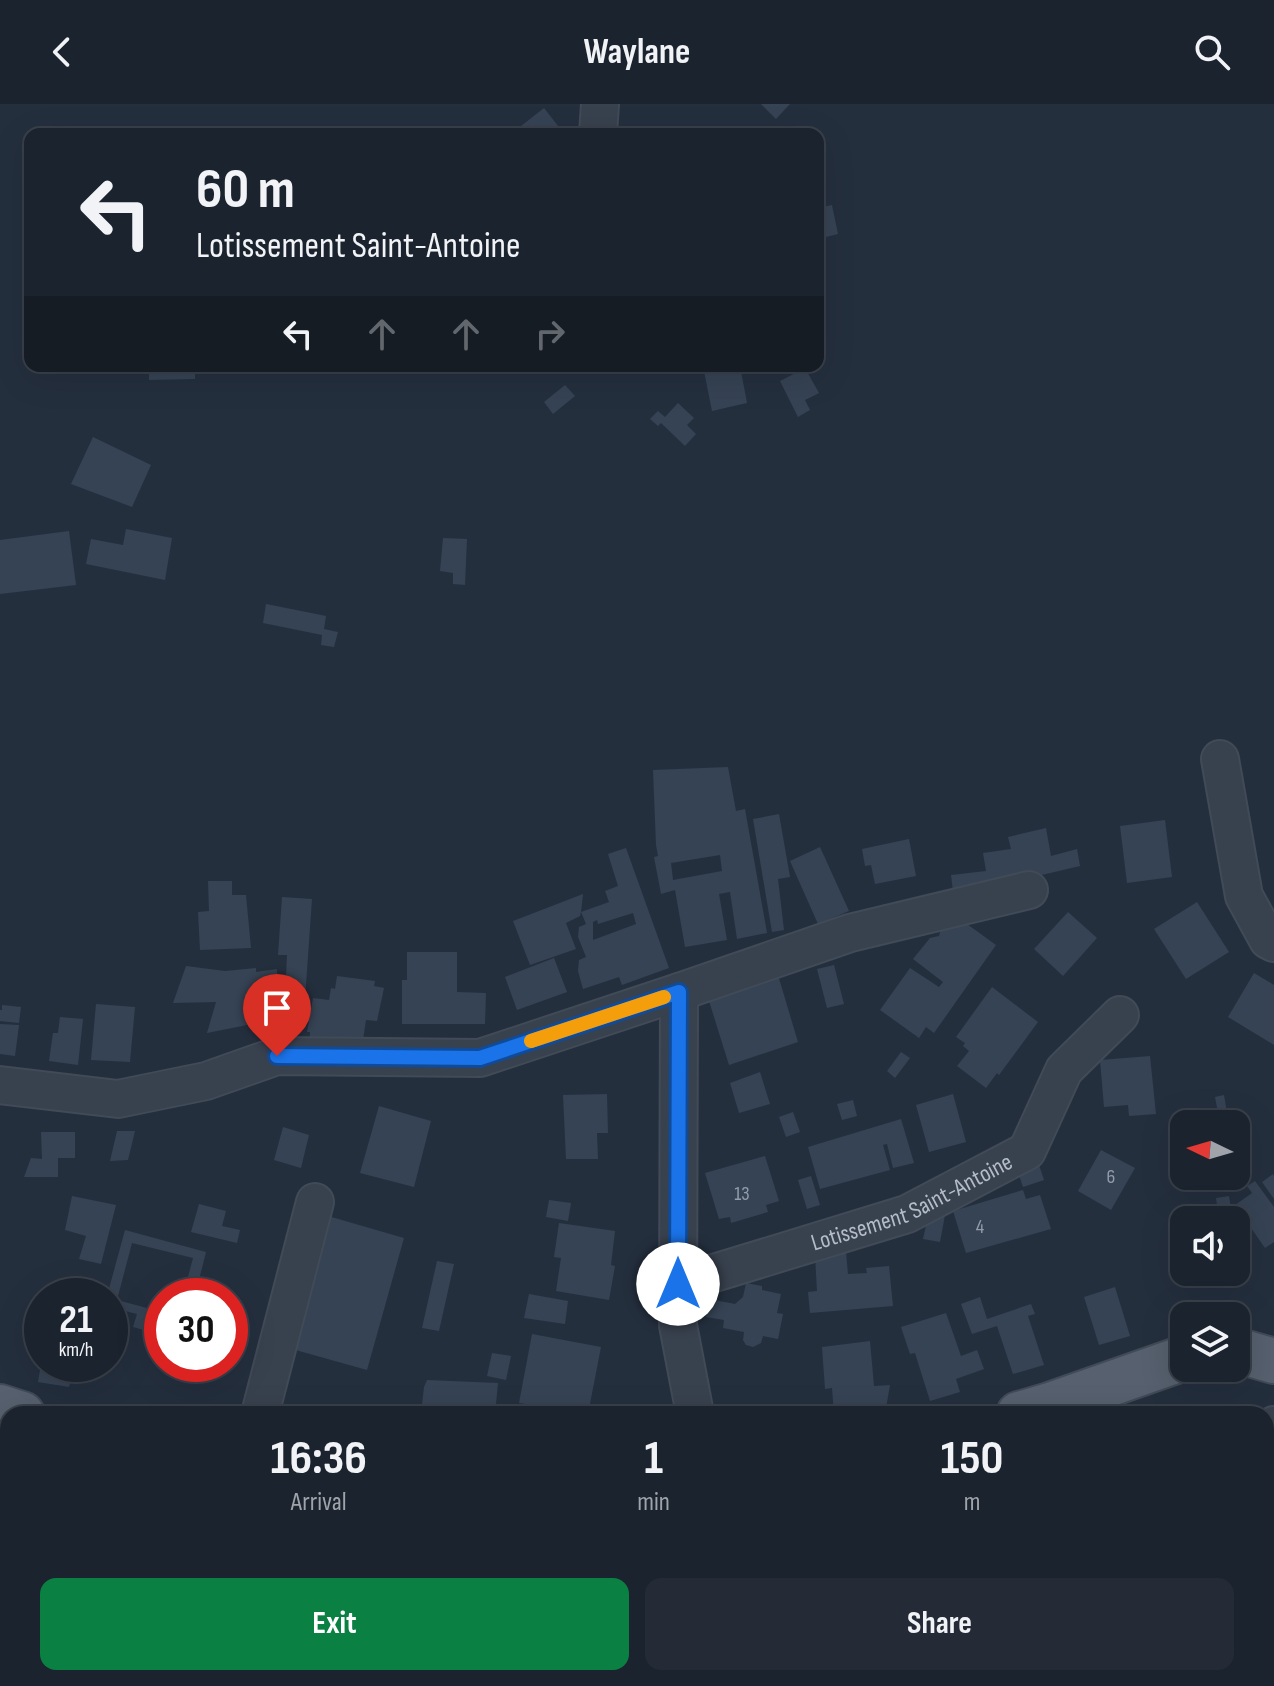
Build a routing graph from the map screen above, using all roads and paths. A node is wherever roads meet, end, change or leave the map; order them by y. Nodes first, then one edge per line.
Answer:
1 (600, 104) edge
2 (598, 128) edge
3 (1220, 759) dead end
4 (1029, 890) dead end
5 (1274, 943) edge
6 (679, 992) junction
7 (1120, 1015) dead end
8 (0, 1085) edge
9 (315, 1202) dead end
10 (678, 1284) junction
11 (1250, 1336) edge
12 (1274, 1337) edge
13 (1250, 1354) edge
14 (1274, 1361) edge
15 (1170, 1362) edge
16 (262, 1406) edge
17 (693, 1406) edge
18 (1047, 1406) edge

1 - 2 street
3 - 5 street
4 - 6 street
6 - 8 street
6 - 10 street
7 - 10 street, Lotissement Saint-Antoine
9 - 16 street
10 - 17 street
11 - 12 main road
13 - 14 main road
15 - 18 main road

